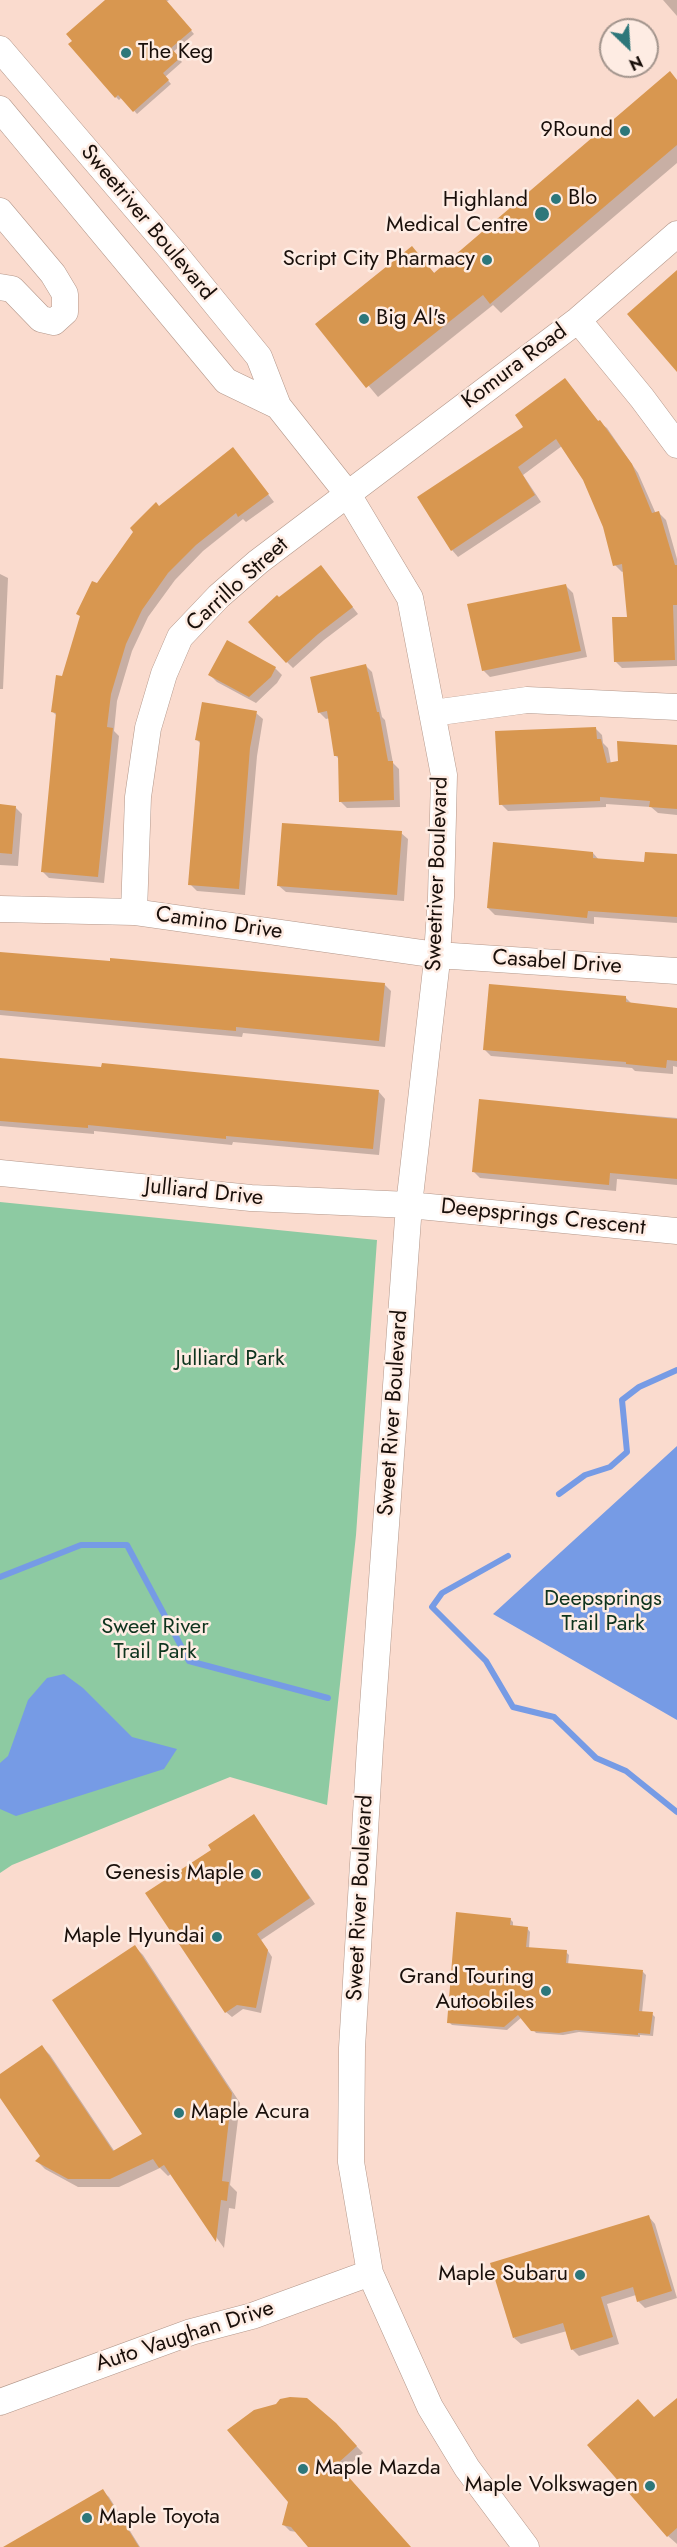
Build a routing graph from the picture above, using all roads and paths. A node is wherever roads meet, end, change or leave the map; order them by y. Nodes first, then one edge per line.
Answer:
1 (0, 49) edge
2 (0, 109) edge
3 (0, 211) edge
4 (677, 234) edge
5 (0, 286) edge
6 (578, 320) junction
7 (278, 406) junction
8 (677, 446) edge
9 (347, 493) junction
10 (677, 707) edge
11 (433, 713) junction
12 (0, 909) edge
13 (134, 912) junction
14 (436, 956) junction
15 (677, 971) edge
16 (0, 1173) edge
17 (409, 1205) junction
18 (677, 1231) edge
19 (370, 2273) junction
20 (0, 2402) edge
21 (526, 2547) edge

1 - 7 street, Sweetriver Boulevard
2 - 7 street, Sweetriver Boulevard
3 - 5 street
4 - 6 street, Komura Road
6 - 8 street
6 - 9 street, Komura Road
7 - 9 street, Sweetriver Boulevard
9 - 11 street, Sweetriver Boulevard
9 - 13 street, Carrillo Street
10 - 11 street
11 - 14 street, Sweetriver Boulevard
12 - 13 street, Camino Drive
13 - 14 street, Camino Drive
14 - 15 street, Casabel Drive
14 - 17 street, Sweetriver Boulevard
16 - 17 street, Julliard Drive
17 - 18 street, Deepsprings Crescent
17 - 19 street, Sweet River Boulevard
19 - 20 street, Auto Vaughan Drive
19 - 21 street, Sweet River Boulevard

